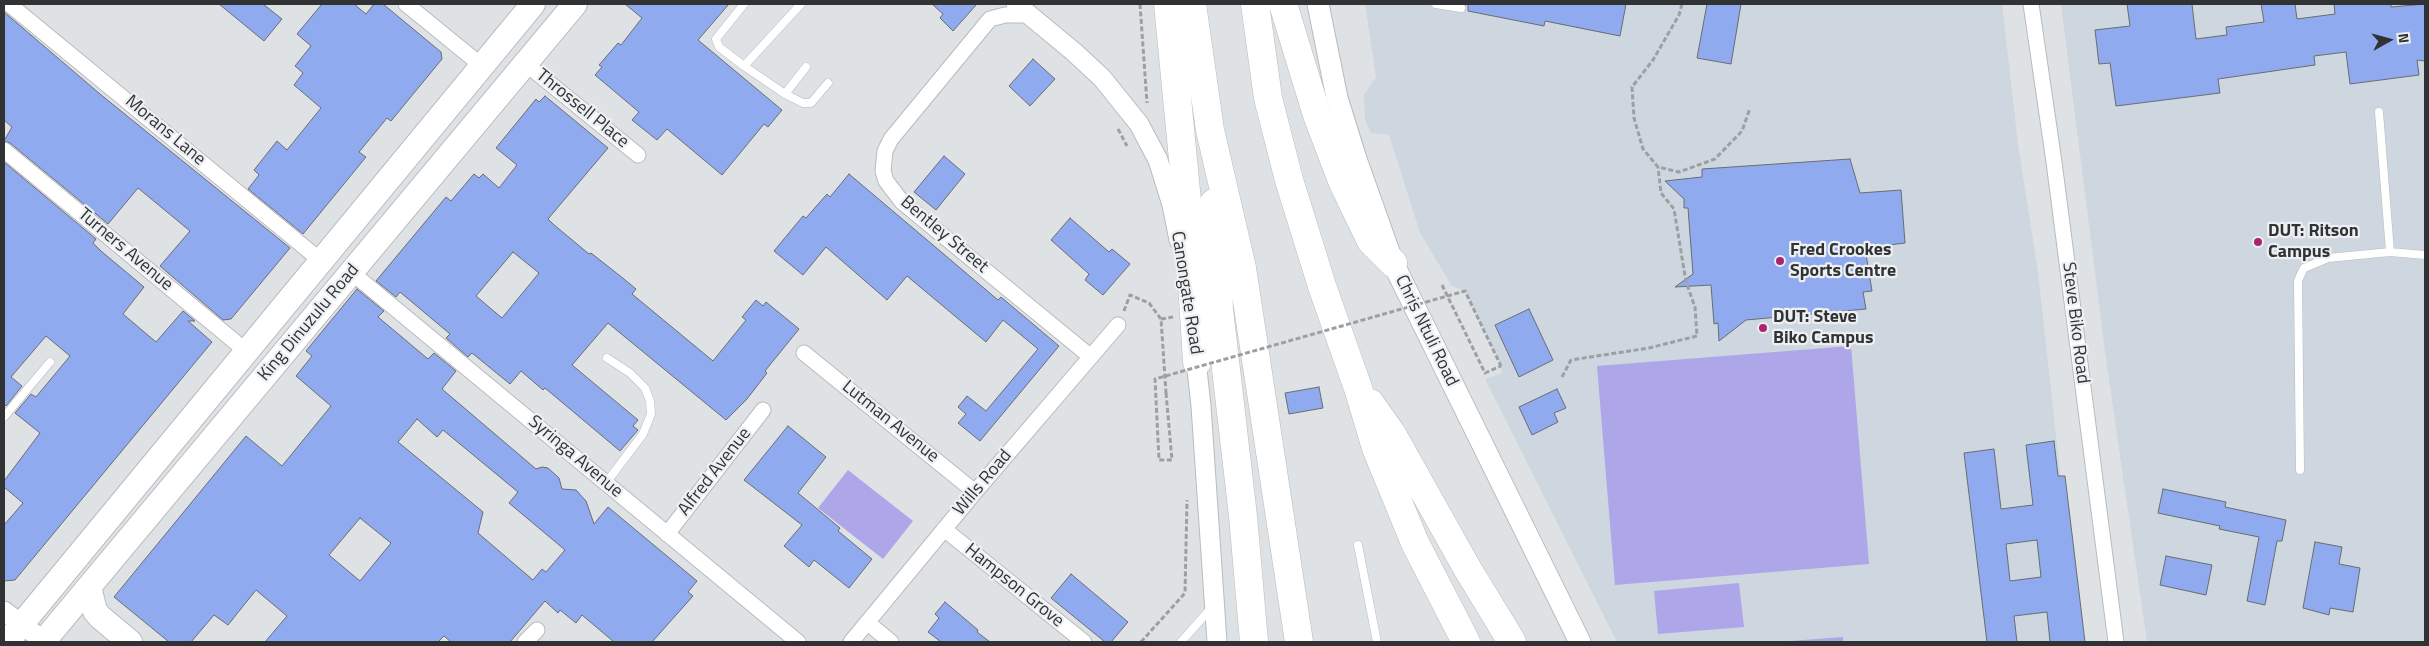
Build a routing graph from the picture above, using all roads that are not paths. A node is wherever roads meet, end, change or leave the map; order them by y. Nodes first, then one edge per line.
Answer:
1 (9, 4) edge
2 (406, 4) edge
3 (533, 4) edge
4 (575, 4) edge
5 (744, 4) edge
6 (801, 4) edge
7 (1168, 4) edge
8 (1192, 4) edge
9 (1255, 4) edge
10 (1283, 4) edge
11 (1318, 4) edge
12 (1436, 4) edge
13 (2031, 4) edge
14 (1461, 8) dead end
15 (1023, 10) edge
16 (990, 11) edge
17 (526, 64) junction
18 (482, 66) junction
19 (744, 66) junction
20 (806, 67) dead end
21 (828, 83) dead end
22 (785, 94) junction
23 (2379, 112) dead end
24 (1210, 130) junction
25 (4, 150) edge
26 (638, 154) dead end
27 (2390, 252) junction
28 (2425, 255) edge
29 (320, 260) junction
30 (1393, 263) junction
31 (351, 272) junction
32 (1118, 326) road end
33 (246, 351) junction
34 (804, 353) dead end
35 (1091, 357) junction
36 (607, 358) dead end
37 (50, 362) dead end
38 (1187, 368) junction
39 (1358, 388) junction
40 (763, 410) dead end
41 (4, 417) edge
42 (2300, 470) dead end
43 (606, 483) junction
44 (975, 492) junction
45 (944, 530) junction
46 (667, 534) junction
47 (1358, 545) dead end
48 (89, 587) junction
49 (1214, 605) junction
50 (868, 622) junction
51 (11, 626) edge
52 (537, 630) dead end
53 (45, 642) edge
54 (130, 642) edge
55 (525, 642) edge
56 (798, 642) edge
57 (851, 642) edge
58 (891, 642) edge
59 (1084, 642) edge
60 (1180, 642) edge
61 (1217, 642) edge
62 (1254, 642) edge
63 (1299, 642) edge
64 (1377, 642) edge
65 (1466, 642) edge
66 (1512, 642) edge
67 (1580, 642) edge
68 (2116, 642) edge

1 - 29 street, Morans Lane
2 - 18 street
3 - 18 main road, King Dinuzulu Road
4 - 17 main road, King Dinuzulu Road
5 - 19 lane
6 - 19 lane
7 - 38 highway
8 - 24 highway
9 - 39 highway
10 - 30 highway
11 - 30 main road, Chris Ntuli Road
12 - 14 lane
13 - 68 street, Steve Biko Road
15 - 16 street, Bentley Street
15 - 38 street, Canongate Road
16 - 35 street, Bentley Street
17 - 26 street, Throssell Place
17 - 31 main road, King Dinuzulu Road
18 - 29 main road, King Dinuzulu Road
19 - 22 lane
20 - 22 lane
21 - 22 lane
23 - 27 lane
24 - 62 highway
24 - 63 highway
25 - 33 street, Turners Avenue
27 - 28 lane
27 - 42 lane
29 - 33 main road, King Dinuzulu Road
30 - 67 main road, Chris Ntuli Road
31 - 43 street, Syringa Avenue
31 - 48 main road, King Dinuzulu Road
32 - 35 street, Wills Road
33 - 51 main road, King Dinuzulu Road
34 - 44 street, Lutman Avenue
35 - 44 street, Wills Road
36 - 43 lane
37 - 41 lane
38 - 49 street, Canongate Road
39 - 65 highway
39 - 66 highway
40 - 46 street, Alfred Avenue
43 - 46 street, Syringa Avenue
44 - 45 street, Wills Road
45 - 50 street, Wills Road
45 - 59 street, Hampson Grove
46 - 56 street, Syringa Avenue
47 - 64 lane
48 - 53 main road, King Dinuzulu Road
48 - 54 main road
49 - 60 lane
49 - 61 street, Canongate Road
50 - 57 street, Wills Road
50 - 58 street
51 - 53 street
52 - 55 street

